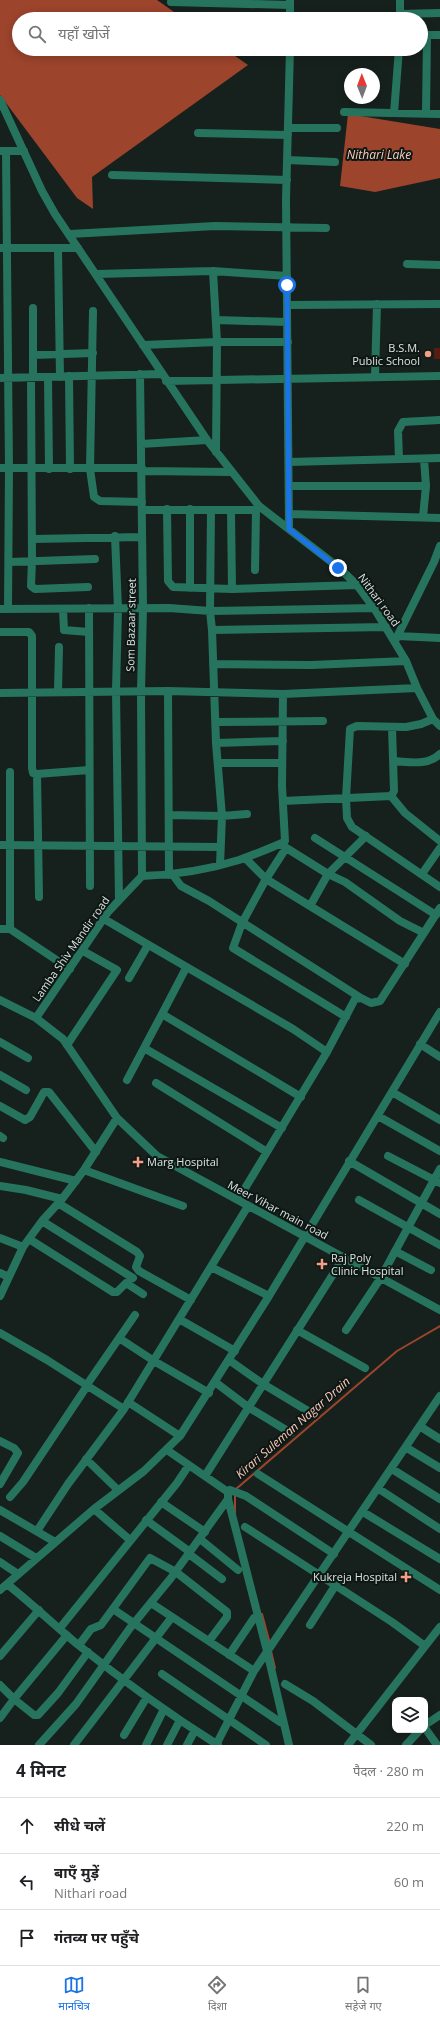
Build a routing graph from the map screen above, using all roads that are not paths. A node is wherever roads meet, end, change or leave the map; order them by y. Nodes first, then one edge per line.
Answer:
1 (400, 0) edge
2 (170, 2) dead end
3 (218, 2) edge
4 (290, 3) edge
5 (400, 12) edge
6 (440, 13) edge
7 (428, 14) edge
8 (428, 35) edge
9 (440, 35) edge
10 (290, 56) edge
11 (398, 56) edge
12 (425, 56) edge
13 (0, 100) edge
14 (344, 112) dead end
15 (394, 113) junction
16 (426, 113) junction
17 (440, 114) edge
18 (337, 128) dead end
19 (288, 132) junction
20 (198, 133) dead end
21 (3, 151) edge
22 (24, 151) junction
23 (287, 160) junction
24 (335, 162) dead end
25 (112, 175) dead end
26 (287, 180) junction
27 (287, 227) junction
28 (326, 228) dead end
29 (70, 234) junction
30 (3, 248) edge
31 (78, 248) junction
32 (58, 249) junction
33 (407, 264) dead end
34 (440, 265) edge
35 (213, 271) junction
36 (97, 274) junction
37 (287, 276) junction
38 (376, 304) junction
39 (440, 304) edge
40 (287, 305) junction
41 (33, 308) dead end
42 (93, 311) dead end
43 (216, 320) junction
44 (287, 322) junction
45 (217, 342) junction
46 (288, 342) junction
47 (143, 345) junction
48 (92, 353) junction
49 (59, 354) junction
50 (33, 355) junction
51 (140, 374) junction
52 (69, 376) junction
53 (92, 376) junction
54 (375, 376) junction
55 (440, 376) edge
56 (32, 377) junction
57 (48, 377) junction
58 (60, 377) junction
59 (164, 377) junction
60 (0, 378) edge
61 (9, 378) junction
62 (217, 380) junction
63 (288, 380) junction
64 (440, 420) edge
65 (207, 440) junction
66 (141, 444) junction
67 (216, 452) junction
68 (440, 458) edge
69 (399, 459) junction
70 (424, 459) junction
71 (289, 462) junction
72 (0, 468) edge
73 (9, 468) junction
74 (31, 468) junction
75 (49, 468) junction
76 (70, 469) junction
77 (90, 469) junction
78 (142, 469) junction
79 (232, 472) junction
80 (289, 486) junction
81 (426, 486) junction
82 (142, 506) junction
83 (257, 508) junction
84 (167, 509) junction
85 (190, 509) junction
86 (211, 510) junction
87 (230, 511) junction
88 (289, 514) junction
89 (423, 517) junction
90 (440, 518) edge
91 (289, 529) junction
92 (115, 536) junction
93 (142, 536) junction
94 (32, 539) junction
95 (440, 546) edge
96 (95, 560) dead end
97 (32, 561) junction
98 (9, 562) junction
99 (255, 570) dead end
100 (357, 585) junction
101 (88, 587) dead end
102 (190, 588) junction
103 (209, 589) junction
104 (232, 589) junction
105 (90, 608) junction
106 (143, 608) junction
107 (374, 608) junction
108 (4, 609) edge
109 (62, 609) junction
110 (118, 609) junction
111 (210, 611) junction
112 (386, 627) junction
113 (212, 630) junction
114 (0, 632) edge
115 (89, 632) junction
116 (440, 638) edge
117 (396, 639) junction
118 (59, 647) dead end
119 (406, 661) junction
120 (214, 664) junction
121 (417, 688) junction
122 (89, 691) junction
123 (116, 691) junction
124 (141, 691) junction
125 (168, 691) junction
126 (58, 692) junction
127 (0, 693) edge
128 (32, 693) junction
129 (214, 693) junction
130 (283, 694) junction
131 (433, 719) junction
132 (323, 721) dead end
133 (216, 722) junction
134 (283, 722) junction
135 (440, 726) edge
136 (392, 727) junction
137 (283, 741) junction
138 (216, 743) junction
139 (440, 754) edge
140 (394, 761) junction
141 (218, 763) junction
142 (282, 763) junction
143 (90, 770) junction
144 (10, 772) dead end
145 (37, 774) junction
146 (391, 796) junction
147 (346, 798) junction
148 (283, 801) junction
149 (247, 814) dead end
150 (169, 815) junction
151 (222, 816) junction
152 (366, 836) junction
153 (315, 838) dead end
154 (440, 841) edge
155 (0, 845) edge
156 (10, 845) junction
157 (117, 845) junction
158 (143, 845) junction
159 (38, 846) junction
160 (90, 846) junction
161 (283, 846) junction
162 (168, 847) junction
163 (220, 847) junction
164 (440, 848) edge
165 (345, 857) junction
166 (245, 858) junction
167 (220, 865) junction
168 (328, 874) junction
169 (422, 874) junction
170 (171, 875) junction
171 (142, 876) junction
172 (266, 879) junction
173 (90, 886) dead end
174 (440, 887) edge
175 (38, 897) dead end
176 (119, 900) junction
177 (310, 906) junction
178 (438, 912) edge
179 (104, 919) junction
180 (242, 923) junction
181 (0, 929) edge
182 (10, 930) junction
183 (424, 933) junction
184 (148, 945) junction
185 (83, 951) junction
186 (405, 964) junction
187 (186, 968) junction
188 (70, 969) junction
189 (129, 978) dead end
190 (361, 998) junction
191 (0, 1000) edge
192 (440, 1012) edge
193 (162, 1014) junction
194 (346, 1017) junction
195 (36, 1018) junction
196 (0, 1042) edge
197 (420, 1044) junction
198 (67, 1045) junction
199 (144, 1048) junction
200 (328, 1052) junction
201 (440, 1057) edge
202 (28, 1058) dead end
203 (0, 1075) edge
204 (128, 1080) dead end
205 (156, 1082) dead end
206 (26, 1090) dead end
207 (392, 1092) junction
208 (300, 1097) junction
209 (0, 1106) edge
210 (378, 1116) junction
211 (117, 1118) junction
212 (440, 1120) edge
213 (282, 1128) junction
214 (440, 1150) edge
215 (96, 1152) junction
216 (267, 1152) junction
217 (388, 1156) dead end
218 (0, 1162) edge
219 (349, 1162) junction
220 (440, 1169) edge
221 (84, 1170) junction
222 (76, 1181) junction
223 (437, 1181) edge
224 (0, 1186) edge
225 (238, 1200) junction
226 (360, 1200) dead end
227 (60, 1201) junction
228 (421, 1203) junction
229 (182, 1206) dead end
230 (248, 1206) junction
231 (440, 1214) edge
232 (42, 1221) junction
233 (408, 1227) junction
234 (304, 1236) junction
235 (0, 1238) edge
236 (28, 1239) junction
237 (440, 1245) edge
238 (23, 1247) junction
239 (395, 1251) junction
240 (344, 1257) junction
241 (211, 1267) junction
242 (431, 1270) dead end
243 (0, 1273) edge
244 (9, 1277) junction
245 (133, 1278) dead end
246 (380, 1278) junction
247 (143, 1294) dead end
248 (0, 1296) edge
249 (269, 1296) junction
250 (191, 1300) junction
251 (440, 1310) edge
252 (135, 1315) dead end
253 (179, 1319) junction
254 (297, 1330) junction
255 (346, 1330) dead end
256 (0, 1333) edge
257 (119, 1338) junction
258 (235, 1350) junction
259 (229, 1360) junction
260 (154, 1361) junction
261 (365, 1368) dead end
262 (215, 1382) junction
263 (263, 1384) junction
264 (86, 1386) junction
265 (209, 1393) junction
266 (440, 1396) edge
267 (126, 1406) junction
268 (248, 1407) junction
269 (437, 1407) edge
270 (313, 1414) dead end
271 (421, 1427) junction
272 (291, 1433) dead end
273 (180, 1436) junction
274 (440, 1439) edge
275 (0, 1441) edge
276 (407, 1448) junction
277 (167, 1450) junction
278 (86, 1459) junction
279 (189, 1465) junction
280 (440, 1468) edge
281 (392, 1470) junction
282 (258, 1474) dead end
283 (205, 1476) junction
284 (0, 1484) edge
285 (378, 1489) junction
286 (118, 1490) junction
287 (234, 1491) dead end
288 (10, 1497) dead end
289 (228, 1499) junction
290 (440, 1499) edge
291 (161, 1502) junction
292 (94, 1509) junction
293 (0, 1510) edge
294 (363, 1512) junction
295 (146, 1520) junction
296 (245, 1527) dead end
297 (440, 1529) edge
298 (37, 1531) junction
299 (349, 1532) junction
300 (203, 1535) junction
301 (0, 1536) edge
302 (130, 1540) junction
303 (55, 1542) junction
304 (190, 1553) junction
305 (334, 1554) junction
306 (36, 1558) junction
307 (440, 1558) edge
308 (0, 1562) edge
309 (238, 1570) dead end
310 (176, 1572) junction
311 (18, 1574) junction
312 (320, 1576) junction
313 (222, 1580) dead end
314 (335, 1586) junction
315 (2, 1588) edge
316 (440, 1590) edge
317 (151, 1603) junction
318 (113, 1609) junction
319 (39, 1610) junction
320 (172, 1617) junction
321 (254, 1618) dead end
322 (134, 1623) junction
323 (310, 1625) dead end
324 (440, 1626) edge
325 (60, 1628) junction
326 (67, 1634) junction
327 (156, 1638) junction
328 (209, 1642) junction
329 (79, 1645) junction
330 (425, 1646) junction
331 (269, 1648) junction
332 (88, 1652) junction
333 (229, 1655) junction
334 (0, 1656) edge
335 (104, 1664) junction
336 (254, 1671) junction
337 (162, 1674) dead end
338 (125, 1681) junction
339 (285, 1684) dead end
340 (0, 1685) edge
341 (241, 1696) junction
342 (147, 1697) junction
343 (14, 1699) junction
344 (164, 1709) junction
345 (440, 1715) edge
346 (0, 1718) edge
347 (228, 1719) junction
348 (180, 1720) junction
349 (280, 1722) dead end
350 (428, 1723) edge
351 (195, 1730) junction
352 (428, 1732) edge
353 (417, 1733) edge
354 (124, 1735) dead end
355 (356, 1735) junction
356 (79, 1743) edge
357 (39, 1745) edge
358 (146, 1745) edge
359 (167, 1745) edge
360 (187, 1745) edge
361 (217, 1745) edge
362 (266, 1745) edge
363 (289, 1745) edge
364 (348, 1745) edge
365 (371, 1745) edge
366 (406, 1745) edge
367 (437, 1745) edge

1 - 5 street
2 - 3 street
3 - 4 street
6 - 7 street
8 - 9 street
10 - 19 street
11 - 15 street
12 - 16 street
13 - 22 street, Nithari road
14 - 15 street
15 - 16 street
16 - 17 street
18 - 19 street
19 - 20 street
19 - 23 street
21 - 22 street
21 - 30 street
22 - 29 street, Nithari road
23 - 24 street
23 - 26 street
25 - 26 street
26 - 27 street
27 - 28 street
27 - 29 street
27 - 37 street
29 - 31 street, Nithari road
30 - 32 street
30 - 61 street
31 - 32 street
31 - 36 street, Nithari road
32 - 49 street
33 - 34 street
35 - 36 street
35 - 37 street
35 - 43 street
36 - 47 street, Nithari road
37 - 40 street
38 - 39 street
38 - 40 street
38 - 54 street
40 - 44 street
41 - 50 street
42 - 48 street
43 - 44 street
43 - 45 street
44 - 46 street
45 - 46 street
45 - 47 street
45 - 62 street
46 - 63 street
47 - 59 street, Nithari road
48 - 49 street
48 - 53 street
49 - 50 street
49 - 58 street
50 - 56 street
51 - 53 street
51 - 59 street
51 - 66 street, Som Bazaar street
52 - 53 street
52 - 58 street
52 - 76 street
53 - 77 street
54 - 55 street
54 - 63 street
56 - 57 street
56 - 61 street
56 - 74 street
57 - 58 street
57 - 75 street
59 - 62 street
59 - 65 street, Nithari road
60 - 61 street
61 - 73 street
62 - 63 street
62 - 67 street
63 - 71 street
64 - 69 street
65 - 66 street
65 - 67 street, Nithari road
66 - 78 street, Som Bazaar street
67 - 79 street, Nithari road
68 - 70 street
69 - 70 street
69 - 71 street
70 - 81 street
71 - 80 street
72 - 73 street
73 - 74 street
73 - 98 street
74 - 75 street
74 - 94 street
75 - 76 street
76 - 77 street
77 - 78 street
77 - 82 street
78 - 79 street
78 - 82 street, Som Bazaar street
79 - 83 street, Nithari road
80 - 81 street
80 - 88 street
81 - 89 street
82 - 84 street
82 - 93 street, Som Bazaar street
83 - 87 street
83 - 91 street, Nithari road
83 - 99 street
84 - 85 street
84 - 102 street
85 - 86 street
85 - 102 street
86 - 87 street
86 - 103 street
87 - 104 street
88 - 89 street
88 - 91 street
89 - 90 street
91 - 100 street, Nithari road
92 - 93 street
92 - 94 street
92 - 110 street
93 - 106 street, Som Bazaar street
94 - 97 street
95 - 117 street
96 - 97 street
97 - 98 street
97 - 101 street
98 - 108 street
100 - 104 street
100 - 107 street, Nithari road
102 - 103 street
103 - 104 street
103 - 111 street
105 - 109 street
105 - 110 street
105 - 115 street
106 - 110 street
106 - 111 street
106 - 124 street, Som Bazaar street
107 - 111 street
107 - 112 street, Nithari road
108 - 109 street
109 - 115 street
110 - 123 street
111 - 113 street
112 - 113 street
112 - 117 street, Nithari road
113 - 120 street
114 - 128 street
115 - 122 street
116 - 117 street
117 - 119 street, Nithari road
118 - 126 street
119 - 120 street
119 - 121 street, Nithari road
120 - 129 street
121 - 130 street
121 - 131 street, Nithari road
122 - 123 street
122 - 126 street
122 - 143 street
123 - 124 street
123 - 157 street
124 - 125 street
124 - 158 street, Som Bazaar street
125 - 129 street
125 - 150 street
126 - 128 street
127 - 128 street
128 - 145 street
129 - 130 street
129 - 133 street
130 - 134 street
131 - 135 street, Nithari road
131 - 136 street
132 - 134 street
133 - 134 street
133 - 138 street
134 - 137 street
136 - 140 street
136 - 147 street
137 - 138 street
137 - 142 street
138 - 141 street
139 - 140 street
140 - 146 street
141 - 142 street
141 - 151 street
142 - 148 street
143 - 145 street
143 - 160 street
144 - 156 street
145 - 159 street
146 - 147 street
146 - 154 street
147 - 148 street
147 - 152 street
148 - 161 street
149 - 151 street
150 - 151 street
150 - 162 street
151 - 163 street
152 - 165 street
152 - 169 street
153 - 165 street
155 - 156 street
156 - 159 street
156 - 182 street
157 - 158 street
157 - 160 street
157 - 176 street
158 - 162 street
158 - 171 street, Som Bazaar street
159 - 160 street
159 - 175 street
160 - 173 street
161 - 166 street
161 - 168 street
161 - 172 street
162 - 163 street
162 - 170 street
163 - 167 street
164 - 169 street
165 - 168 street
165 - 178 street
166 - 167 street
166 - 172 street
167 - 170 street
168 - 177 street
168 - 183 street
169 - 174 street
170 - 171 street
170 - 180 street
171 - 176 street, Lamba Shiv Mandir road
172 - 177 street
172 - 180 street
176 - 179 street, Lamba Shiv Mandir road
177 - 186 street
178 - 183 street
179 - 184 street
179 - 185 street, Lamba Shiv Mandir road
180 - 190 street
180 - 194 street
181 - 182 street
182 - 188 street
183 - 186 street
184 - 187 street
184 - 189 street
185 - 188 street, Lamba Shiv Mandir road
185 - 198 street
186 - 190 street
187 - 193 street
187 - 200 street
188 - 195 street, Lamba Shiv Mandir road
190 - 194 street
191 - 195 street, Meer Vihar main road
192 - 197 street
193 - 199 street
193 - 208 street
194 - 200 street
195 - 198 street, Meer Vihar main road
196 - 202 street
197 - 201 street
197 - 207 street
198 - 211 street, Meer Vihar main road
199 - 204 street
199 - 213 street
200 - 208 street
203 - 206 street
205 - 216 street
207 - 210 street
207 - 212 street
208 - 213 street
209 - 215 street
210 - 214 street
210 - 219 street
211 - 215 street
211 - 225 street, Meer Vihar main road
213 - 216 street
215 - 221 street
216 - 225 street
217 - 223 street
218 - 222 street
219 - 228 street
219 - 234 street
220 - 223 street
221 - 222 street
221 - 229 street
222 - 227 street
223 - 228 street
224 - 227 street
225 - 230 street, Meer Vihar main road
226 - 233 street
227 - 232 street
227 - 250 street
228 - 231 street
228 - 233 street
230 - 234 street, Meer Vihar main road
230 - 241 street
232 - 236 street
232 - 245 street
233 - 237 street
233 - 239 street
234 - 240 street, Meer Vihar main road
234 - 249 street
235 - 238 street
236 - 238 street
236 - 247 street
238 - 244 street
239 - 242 street
239 - 246 street
240 - 246 street, Meer Vihar main road
240 - 254 street
241 - 249 street
241 - 250 street
243 - 244 street
244 - 248 street
246 - 251 street, Meer Vihar main road
246 - 255 street
249 - 258 street
250 - 253 street
252 - 257 street
253 - 258 street
253 - 260 street
254 - 261 street
254 - 263 street
256 - 264 street
257 - 260 street
257 - 264 street
258 - 259 street
259 - 262 street
259 - 263 street
260 - 265 street
260 - 267 street
262 - 265 street
262 - 268 street
263 - 268 street
263 - 270 street
264 - 267 street
264 - 288 street
265 - 273 street
266 - 269 street
267 - 273 street
267 - 278 street
268 - 272 street
268 - 283 street
269 - 271 street
271 - 274 street
271 - 276 street
273 - 277 street
275 - 284 street
276 - 280 street
276 - 281 street
277 - 279 street
277 - 286 street
278 - 286 street
278 - 298 street
279 - 283 street
279 - 291 street
281 - 285 street
281 - 290 street
282 - 299 street
283 - 289 street
285 - 294 street
285 - 297 street
286 - 292 street
287 - 305 street
289 - 300 street
289 - 331 street
291 - 295 street
291 - 300 street
292 - 302 street
292 - 303 street
293 - 298 street
294 - 299 street
294 - 307 street
295 - 302 street
295 - 304 street
296 - 312 street
298 - 303 street
299 - 305 street
299 - 316 street
300 - 304 street
300 - 309 street
301 - 306 street
302 - 325 street
303 - 306 street
304 - 310 street
304 - 313 street
305 - 312 street
306 - 311 street
308 - 311 street
310 - 317 street
310 - 318 street
310 - 328 street
311 - 315 street
312 - 314 street
312 - 331 street
314 - 323 street
314 - 330 street
315 - 319 street
317 - 320 street
317 - 322 street
318 - 322 street
318 - 329 street
319 - 325 street
319 - 334 street
320 - 327 street
320 - 328 street
321 - 333 street
322 - 327 street
322 - 335 street
324 - 330 street
325 - 326 street
326 - 329 street
326 - 343 street
327 - 338 street
327 - 341 street
328 - 333 street
329 - 332 street
330 - 355 street
331 - 336 street
331 - 363 street
332 - 335 street
332 - 343 street
333 - 336 street
335 - 338 street
335 - 357 street
336 - 341 street
337 - 347 street
338 - 342 street
338 - 356 street
339 - 355 street
340 - 343 street
341 - 347 street
341 - 349 street
342 - 344 street
342 - 354 street
343 - 346 street
344 - 348 street
344 - 358 street
345 - 350 street
347 - 361 street
347 - 362 street
348 - 351 street
348 - 359 street
351 - 360 street
351 - 361 street
352 - 367 street
353 - 366 street
355 - 364 street
355 - 365 street

